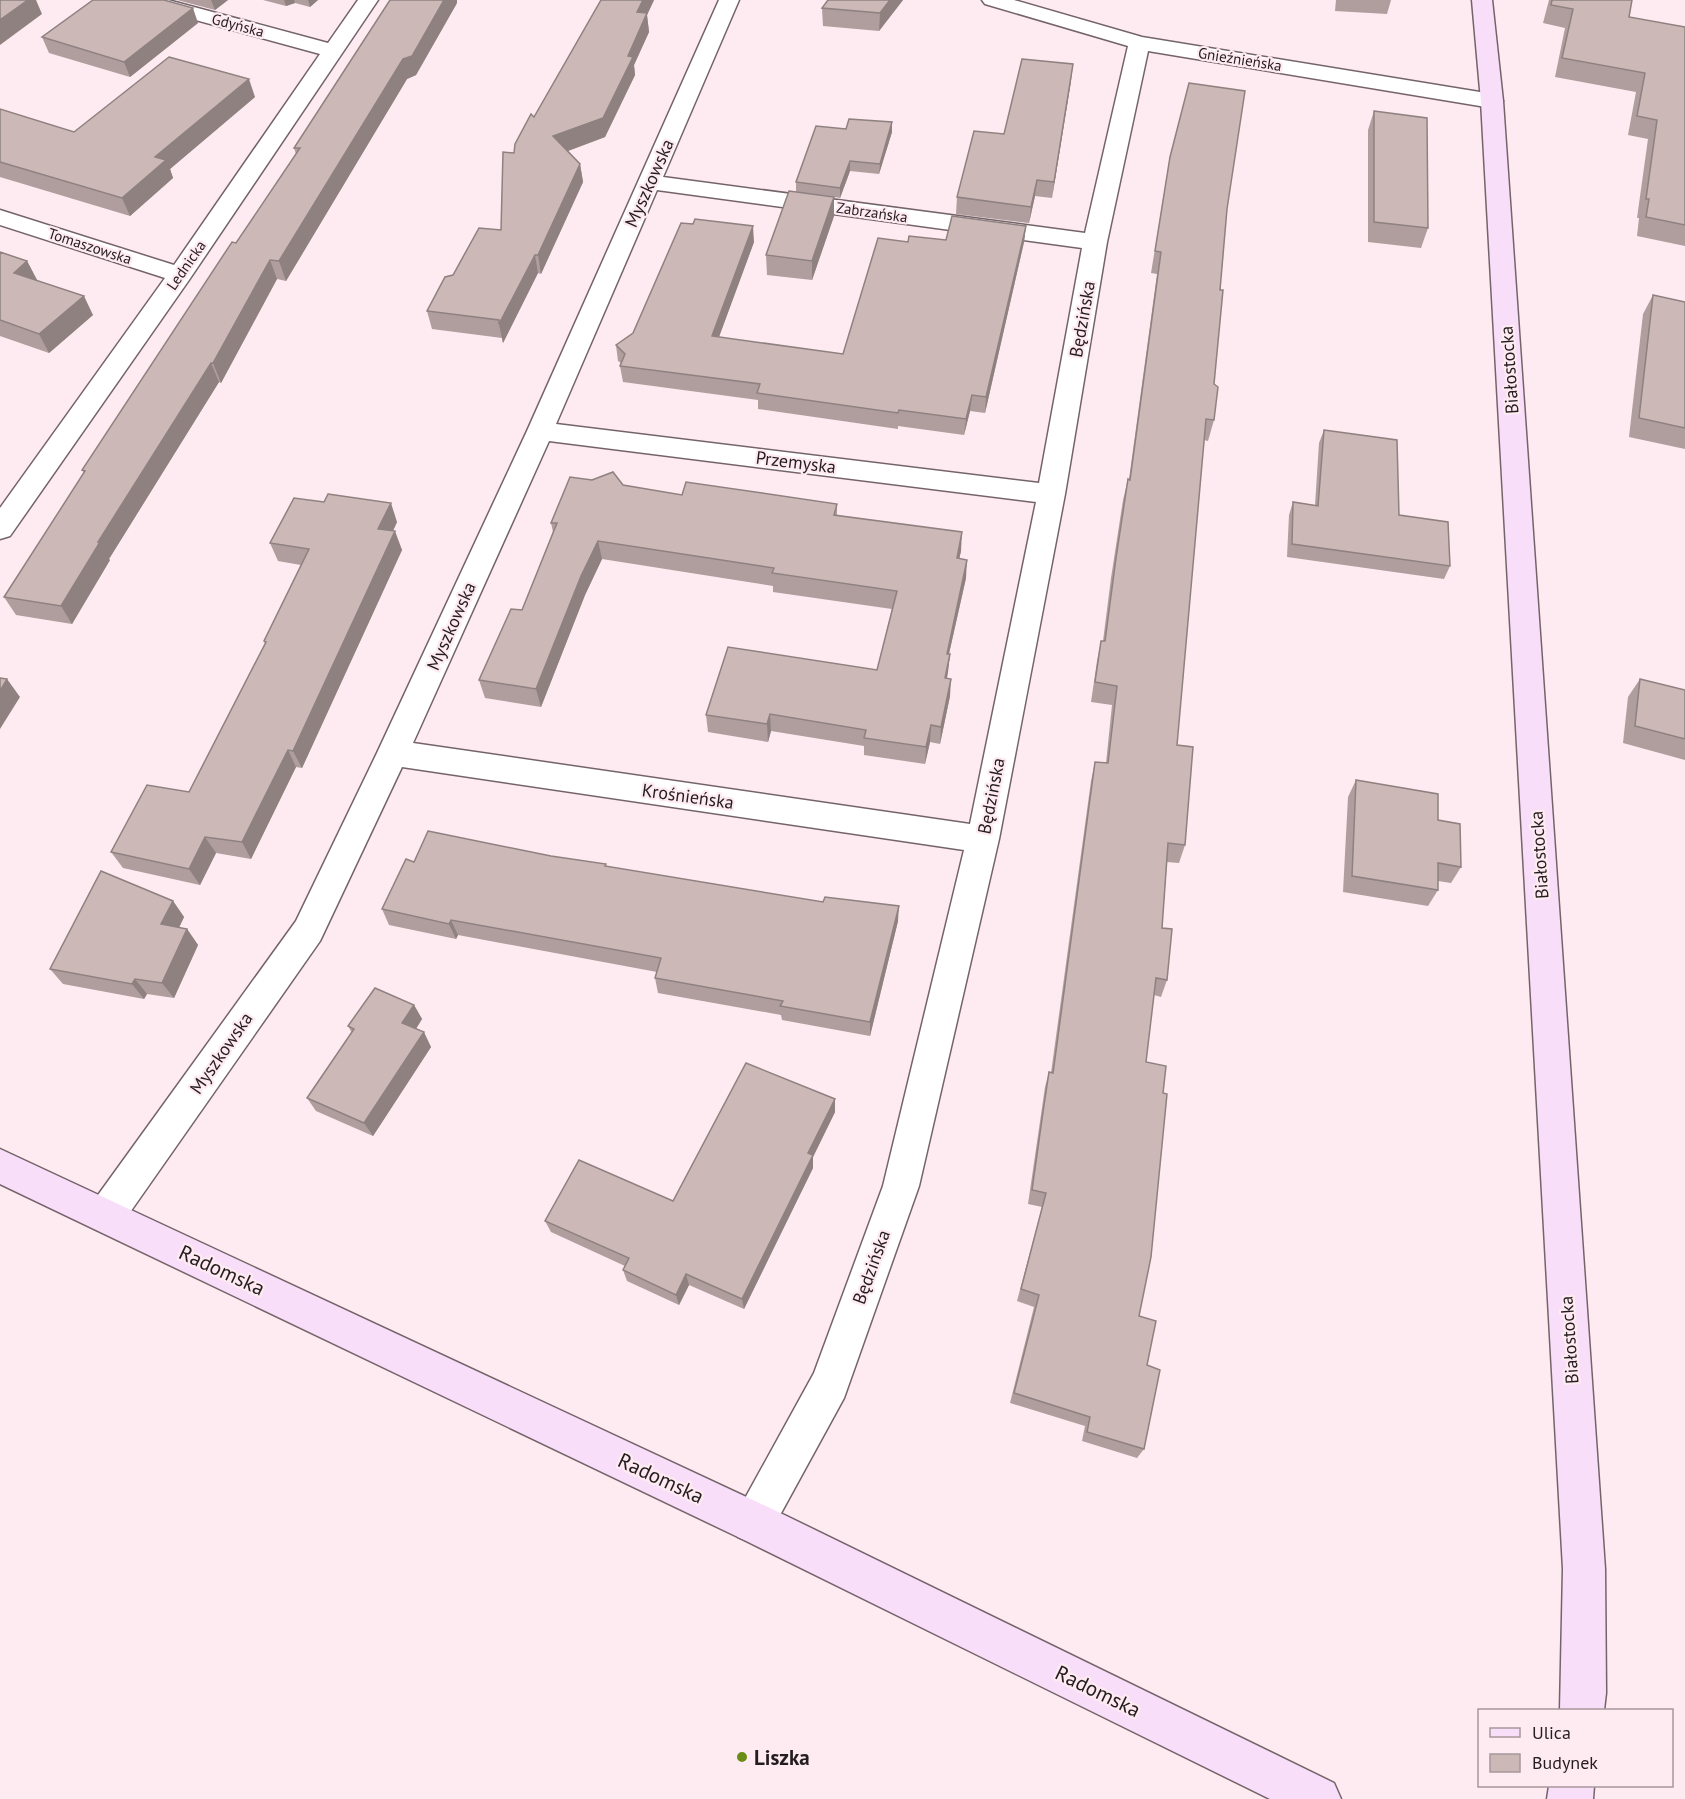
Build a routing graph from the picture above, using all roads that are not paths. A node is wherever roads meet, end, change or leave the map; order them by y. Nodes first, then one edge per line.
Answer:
1 (144, 0) edge
2 (368, 0) edge
3 (729, 0) edge
4 (992, 0) edge
5 (1482, 0) edge
6 (1139, 43) junction
7 (333, 51) junction
8 (1492, 101) junction
9 (649, 182) junction
10 (0, 217) edge
11 (1095, 242) junction
12 (180, 275) junction
13 (540, 431) junction
14 (1051, 494) junction
15 (0, 529) edge
16 (393, 753) junction
17 (983, 839) junction
18 (0, 1166) edge
19 (106, 1215) junction
20 (753, 1522) junction
21 (1582, 1709) edge
22 (1318, 1799) edge

1 - 7 street, Gdyńska
2 - 7 street, Lednicka
3 - 9 street, Myszkowska
4 - 6 street, Gnieźnieńska
5 - 8 street, Białostocka
6 - 8 street, Gnieźnieńska
6 - 11 street, Będzińska
7 - 12 street, Lednicka
8 - 21 street, Białostocka
9 - 11 street, Zabrzańska
9 - 13 street, Myszkowska
10 - 12 street, Tomaszowska
11 - 14 street, Będzińska
12 - 15 street, Lednicka
13 - 14 street, Przemyska
13 - 16 street, Myszkowska
14 - 17 street, Będzińska
16 - 17 street, Krośnieńska
16 - 19 street, Myszkowska
17 - 20 street, Będzińska
18 - 19 street, Radomska
19 - 20 street, Radomska
20 - 22 street, Radomska

